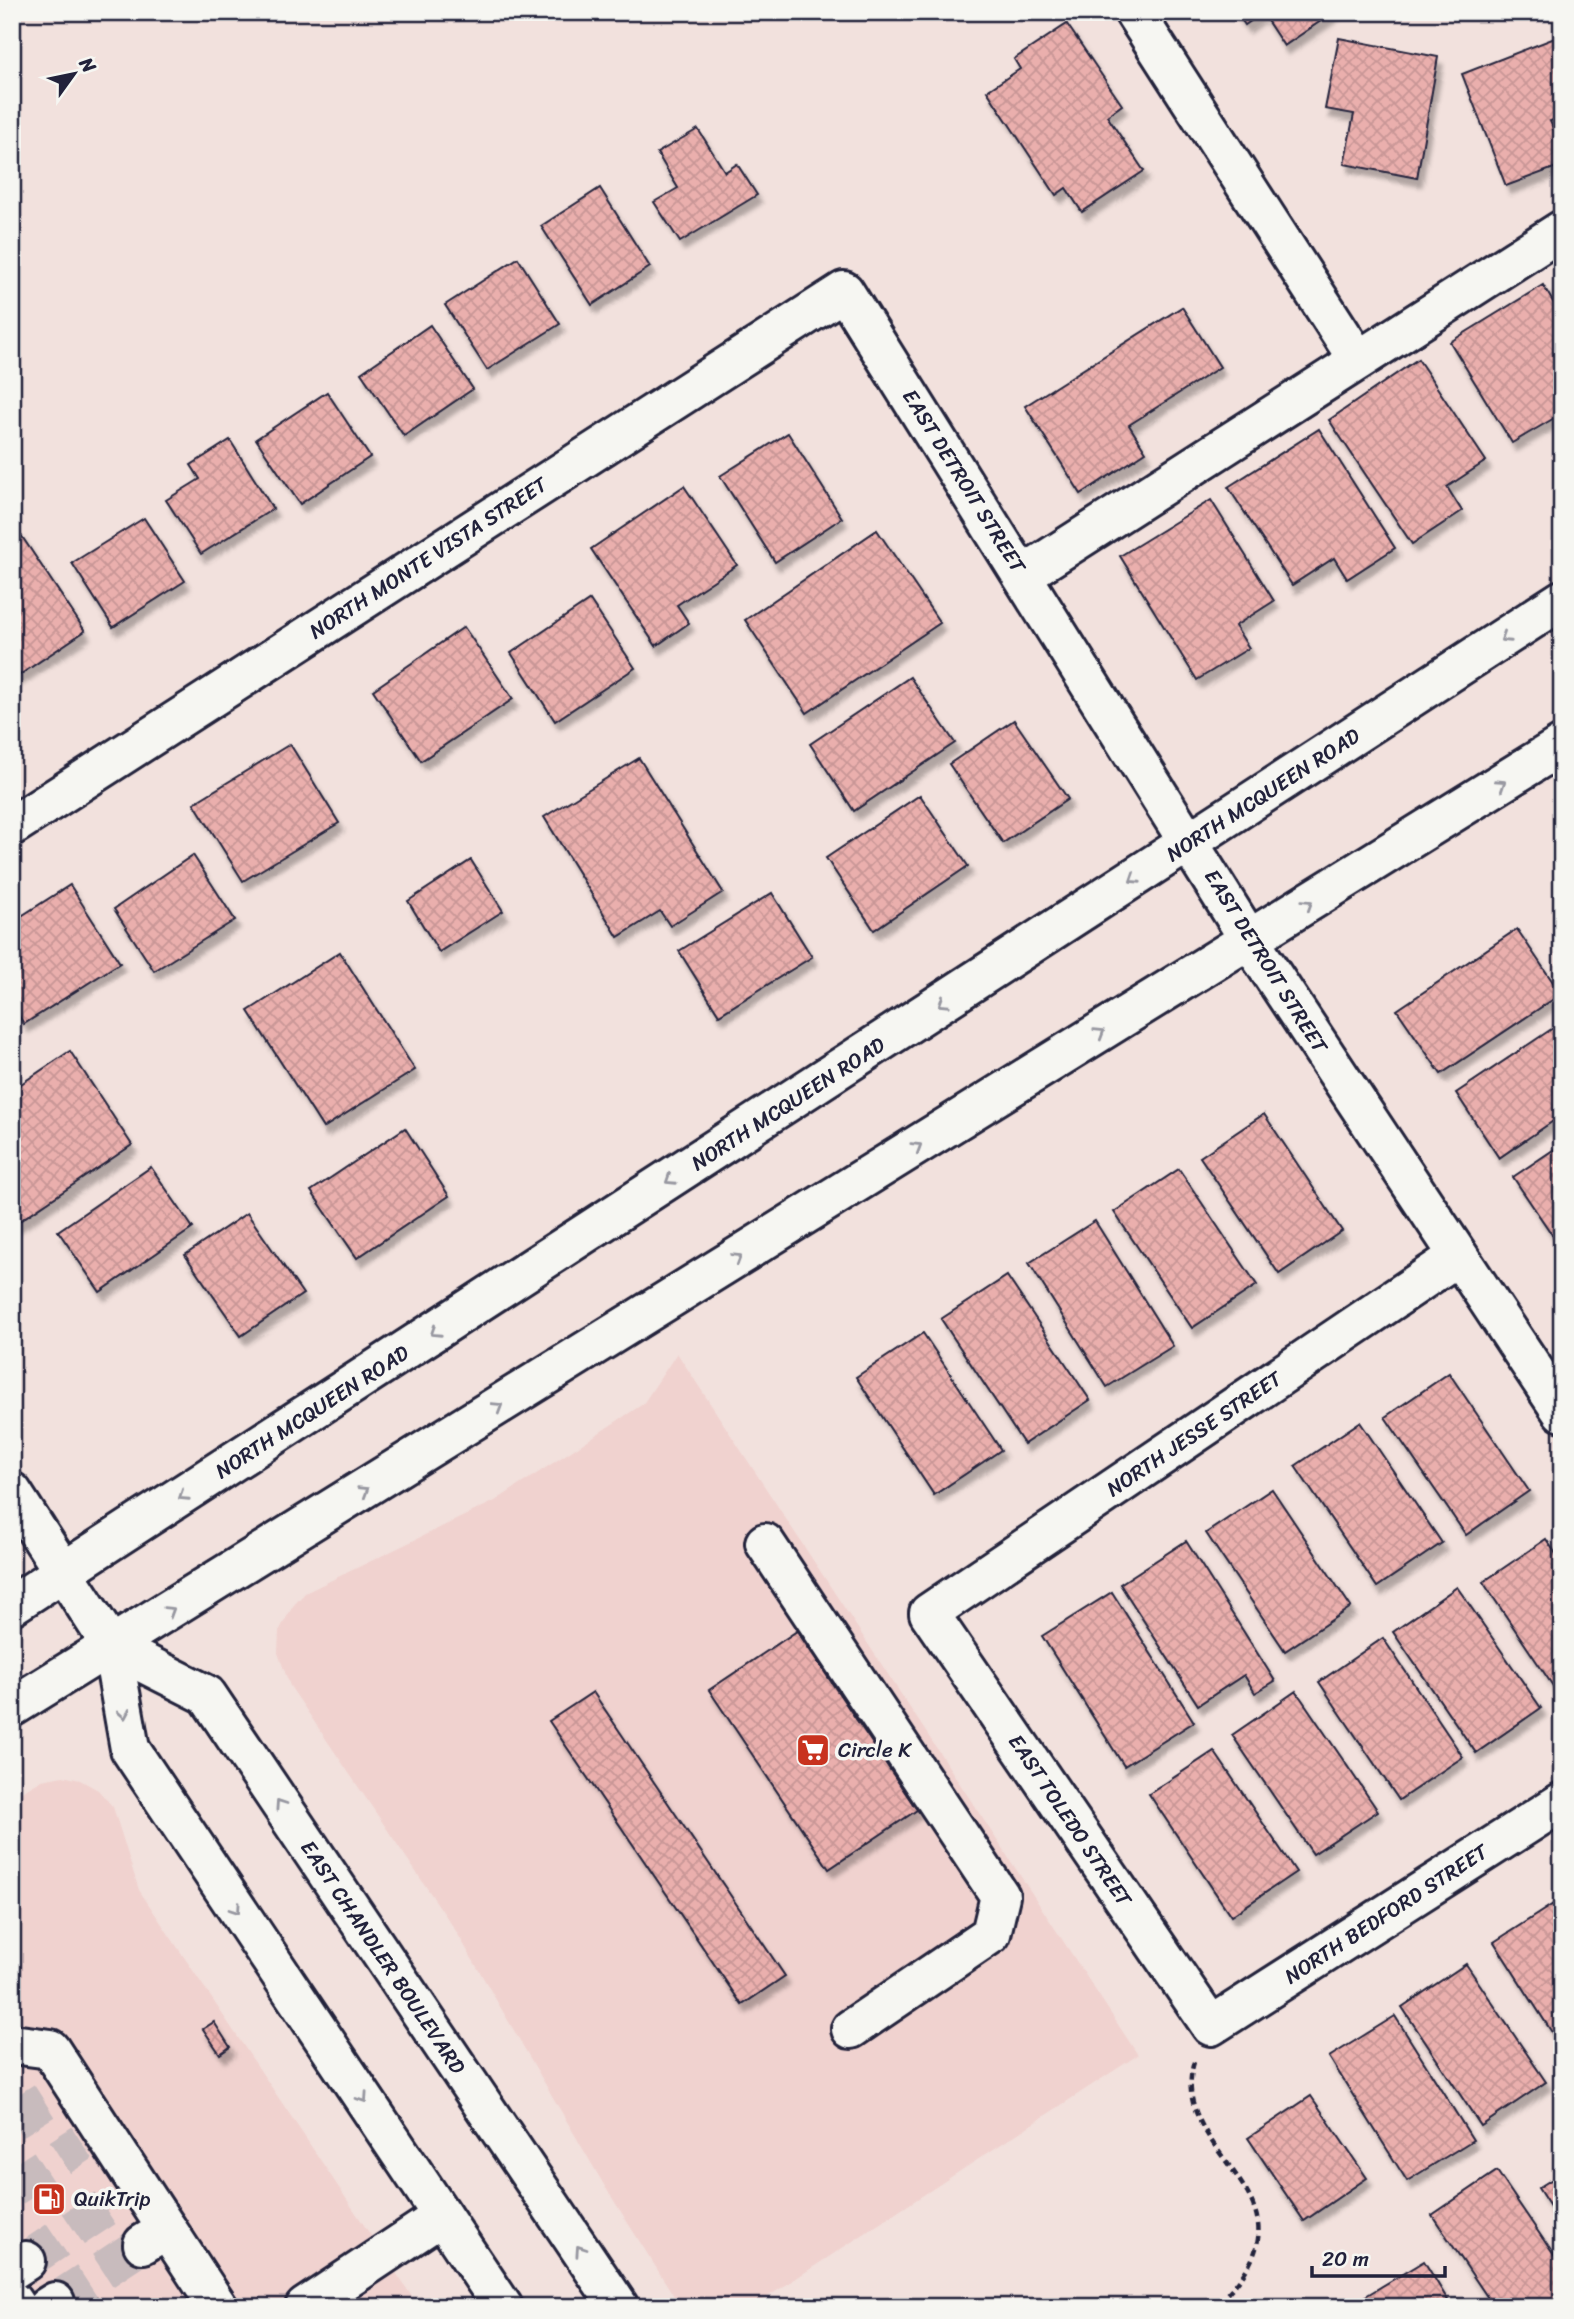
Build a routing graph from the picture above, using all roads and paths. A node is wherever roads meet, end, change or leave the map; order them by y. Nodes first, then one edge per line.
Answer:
1 (1134, 12) edge
2 (1562, 230) edge
3 (844, 291) joint
4 (1358, 360) junction
5 (1023, 575) junction
6 (1562, 600) edge
7 (1562, 745) edge
8 (12, 826) edge
9 (1191, 842) junction
10 (1250, 940) junction
11 (1458, 1256) junction
12 (1562, 1412) edge
13 (12, 1492) edge
14 (765, 1543) dead end
15 (64, 1572) junction
16 (12, 1605) edge
17 (929, 1613) joint
18 (112, 1647) junction
19 (12, 1707) edge
20 (1562, 1802) edge
21 (1209, 2023) junction
22 (851, 2029) dead end
23 (12, 2044) edge
24 (442, 2216) junction
25 (12, 2301) edge
26 (16, 2307) edge
27 (218, 2307) edge
28 (306, 2307) edge
29 (503, 2307) edge
30 (619, 2307) edge
31 (1213, 2307) edge

1 - 4 main road
2 - 4 main road
3 - 5 main road, EAST DETROIT STREET
3 - 8 main road, NORTH MONTE VISTA STREET
4 - 5 main road
5 - 9 main road, EAST DETROIT STREET
6 -> 9 main road, NORTH MCQUEEN ROAD
10 -> 7 main road
9 - 10 main road, EAST DETROIT STREET
9 -> 15 main road, NORTH MCQUEEN ROAD
10 - 11 main road, EAST DETROIT STREET
18 -> 10 main road
11 - 12 main road, EAST DETROIT STREET
11 - 17 main road, NORTH JESSE STREET
13 - 15 main road
14 - 22 main road
15 - 16 main road, NORTH MCQUEEN ROAD
15 - 18 main road
17 - 21 main road, EAST TOLEDO STREET
18 - 19 main road
18 -> 24 main road
30 -> 18 main road, EAST CHANDLER BOULEVARD
20 - 21 main road, NORTH BEDFORD STREET
21 - 31 path
23 - 27 main road
24 - 28 main road
24 - 29 main road
25 - 26 main road

